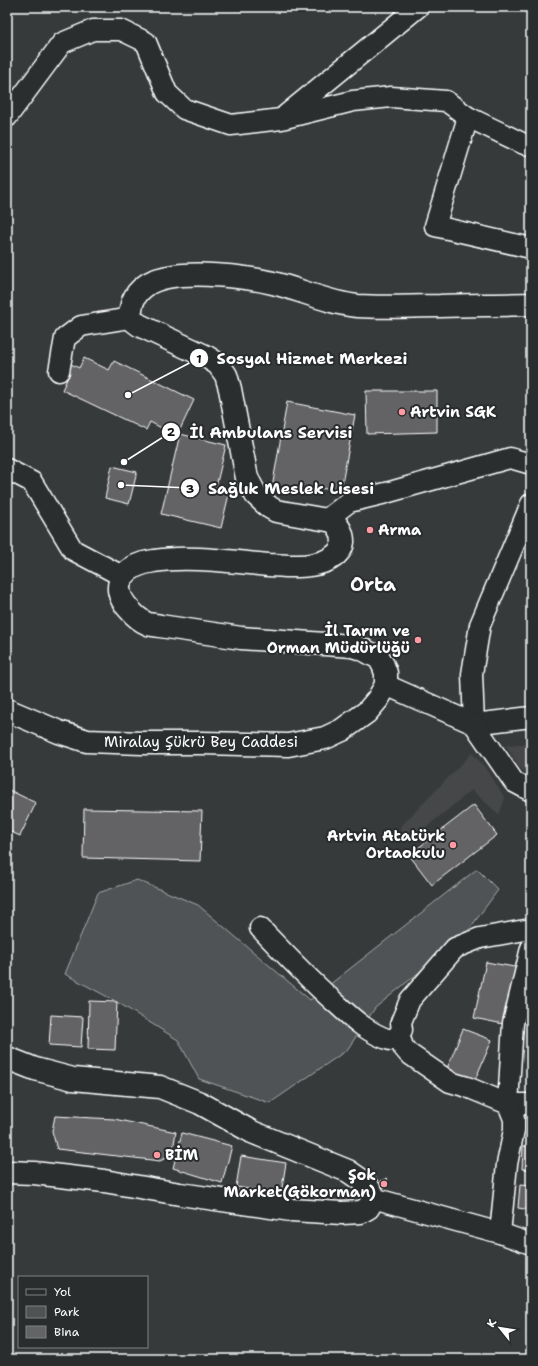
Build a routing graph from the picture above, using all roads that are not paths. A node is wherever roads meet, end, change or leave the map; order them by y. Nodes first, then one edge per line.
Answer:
1 (418, 7) edge
2 (468, 117) junction
3 (7, 118) edge
4 (281, 119) junction
5 (531, 145) edge
6 (531, 248) edge
7 (531, 304) edge
8 (130, 318) junction
9 (59, 371) dead end
10 (531, 464) edge
11 (7, 469) edge
12 (531, 504) edge
13 (327, 520) junction
14 (122, 576) junction
15 (386, 684) junction
16 (7, 710) edge
17 (531, 717) edge
18 (474, 724) junction
19 (531, 791) edge
20 (260, 928) dead end
21 (531, 929) edge
22 (531, 948) edge
23 (399, 1034) junction
24 (7, 1058) edge
25 (508, 1104) junction
26 (531, 1104) edge
27 (7, 1172) edge
28 (373, 1198) junction
29 (500, 1232) junction
30 (531, 1244) edge

1 - 4 street
2 - 4 street
2 - 5 street
2 - 6 street
3 - 4 street
7 - 8 main road
8 - 9 street
8 - 13 main road
10 - 13 street
11 - 14 street
12 - 18 street
13 - 14 main road
14 - 15 main road
15 - 16 main road, Miralay Şükrü Bey Caddesi
15 - 18 street
17 - 18 street
18 - 19 street
20 - 23 street
21 - 23 street
22 - 25 street
23 - 25 street
24 - 28 main road
25 - 26 street
25 - 29 street
27 - 28 main road
28 - 29 street
29 - 30 street

